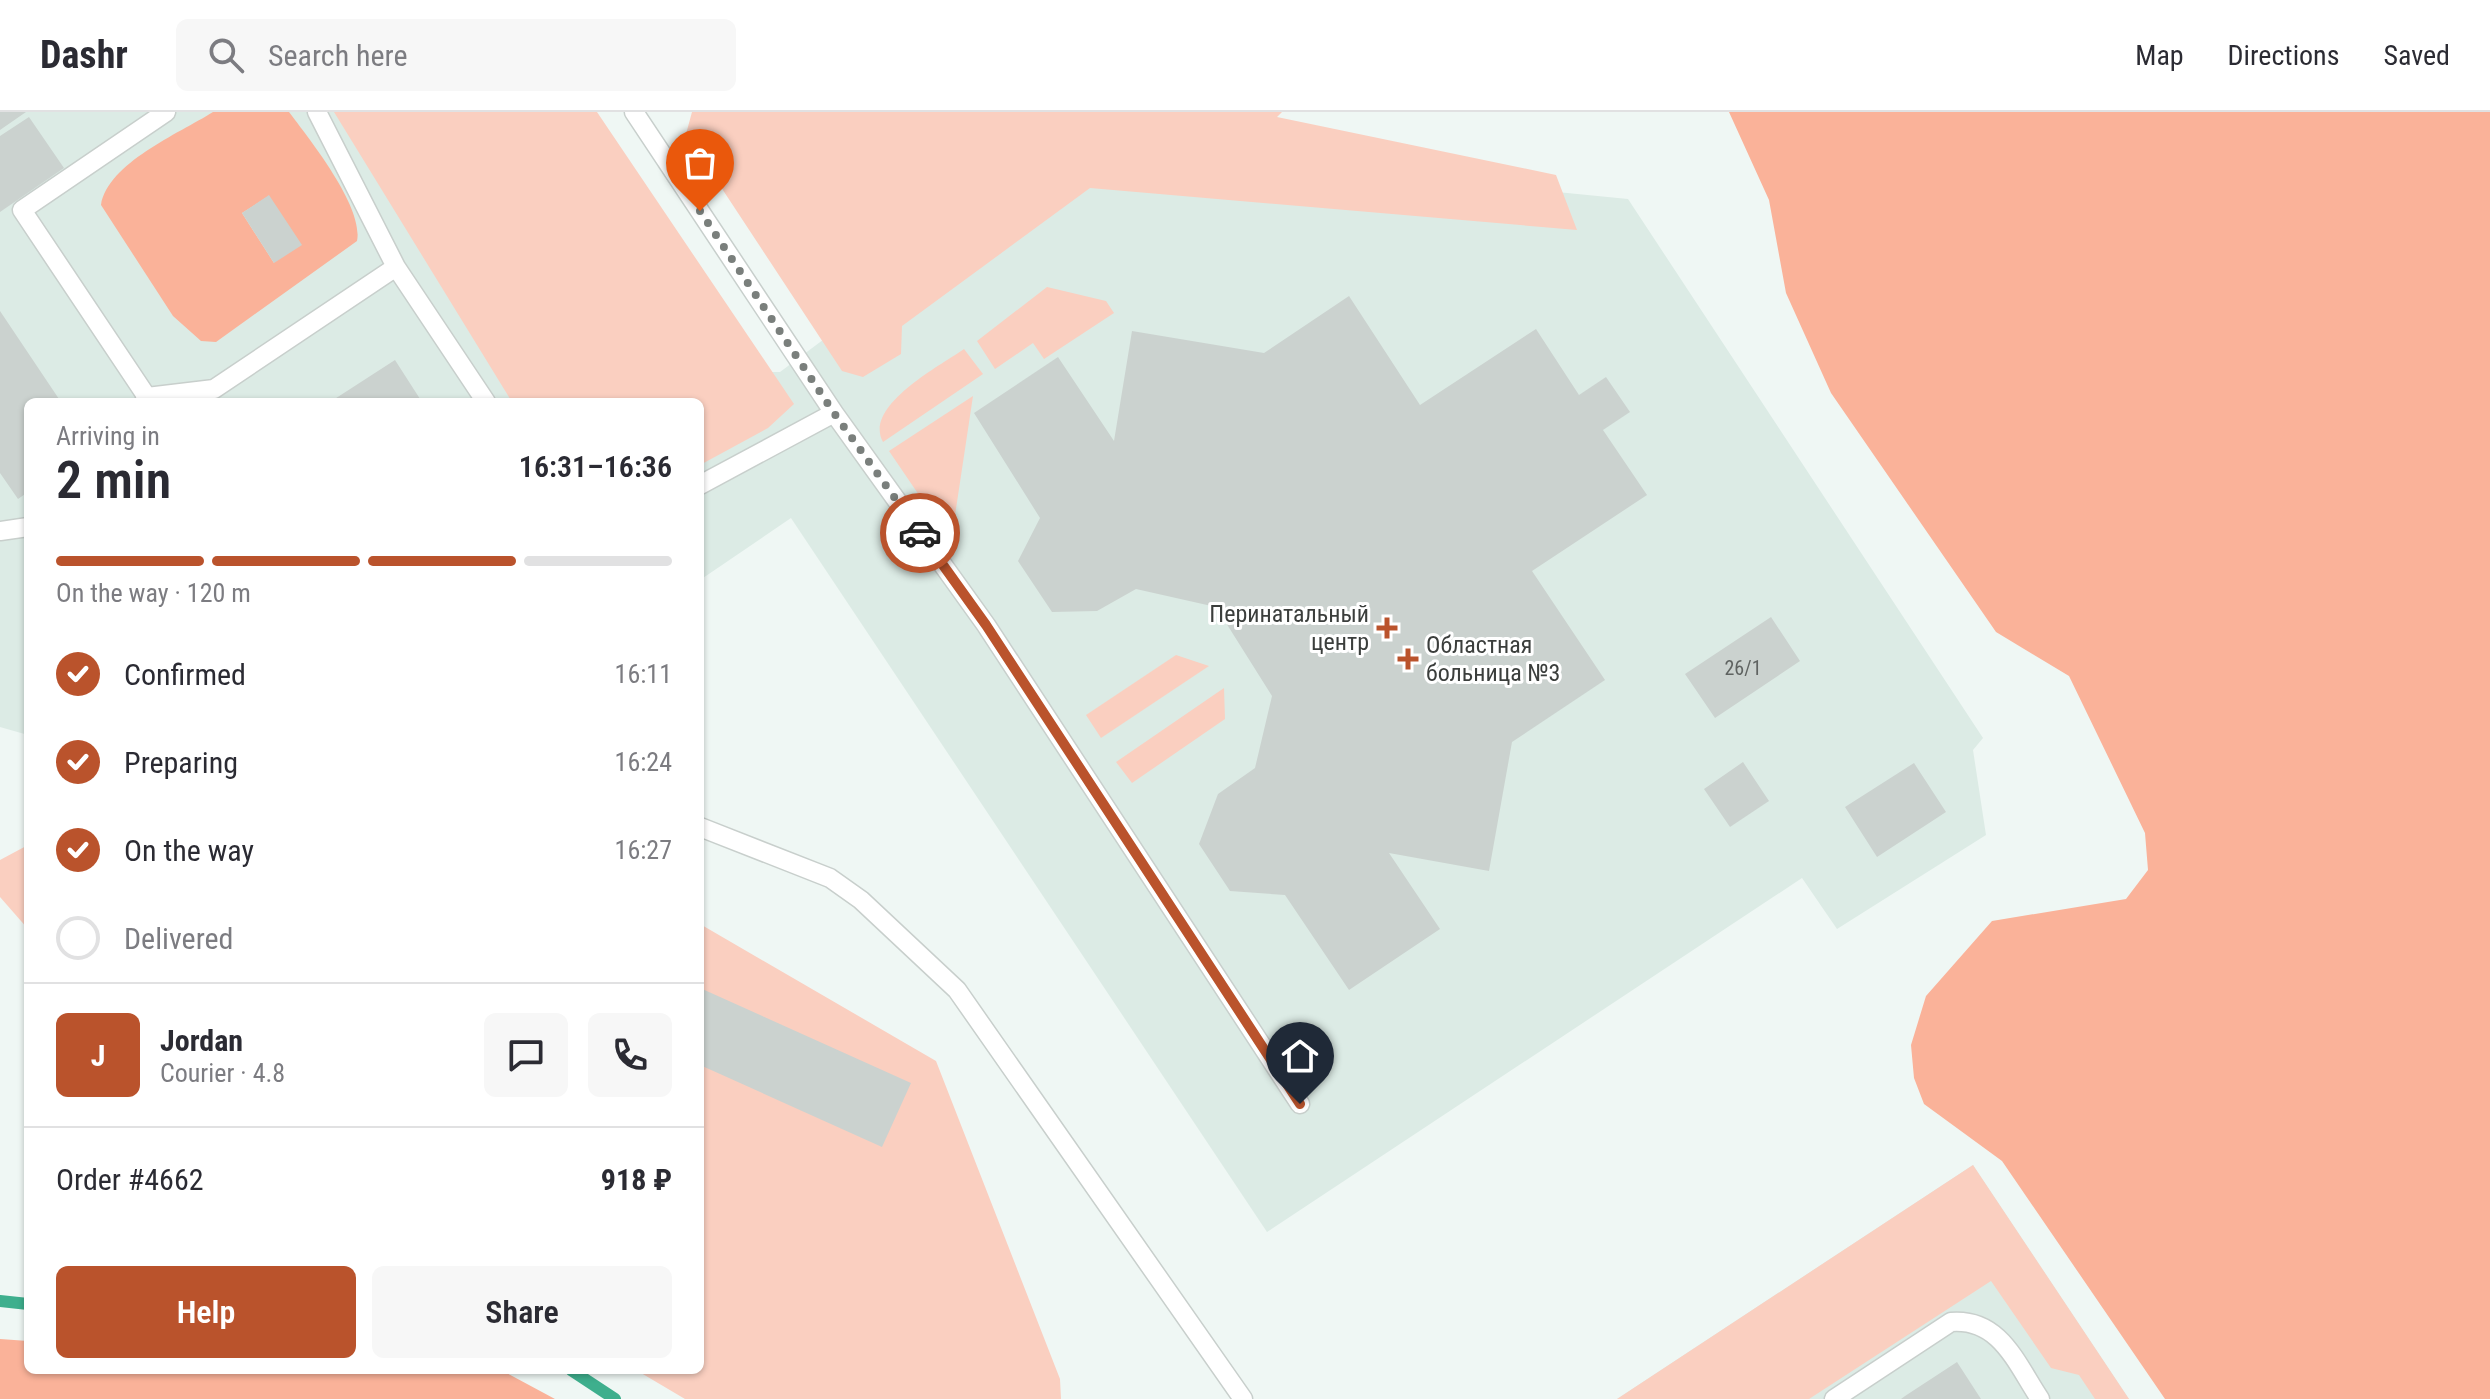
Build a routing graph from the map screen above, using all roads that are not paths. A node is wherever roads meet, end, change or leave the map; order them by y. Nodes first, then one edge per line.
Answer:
1 (166, 112) edge
2 (317, 112) edge
3 (634, 112) edge
4 (396, 267) junction
5 (218, 396) edge
6 (144, 398) edge
7 (182, 398) edge
8 (483, 398) edge
9 (834, 413) junction
10 (704, 483) edge
11 (24, 528) edge
12 (0, 531) edge
13 (704, 829) edge
14 (1300, 1104) dead end
15 (1243, 1399) edge
16 (1834, 1399) edge
17 (2040, 1399) edge

1 - 6 lane
2 - 4 lane
3 - 9 lane
4 - 5 lane
4 - 8 lane
5 - 7 lane
9 - 10 lane
9 - 14 lane
11 - 12 lane
13 - 15 lane
16 - 17 lane

